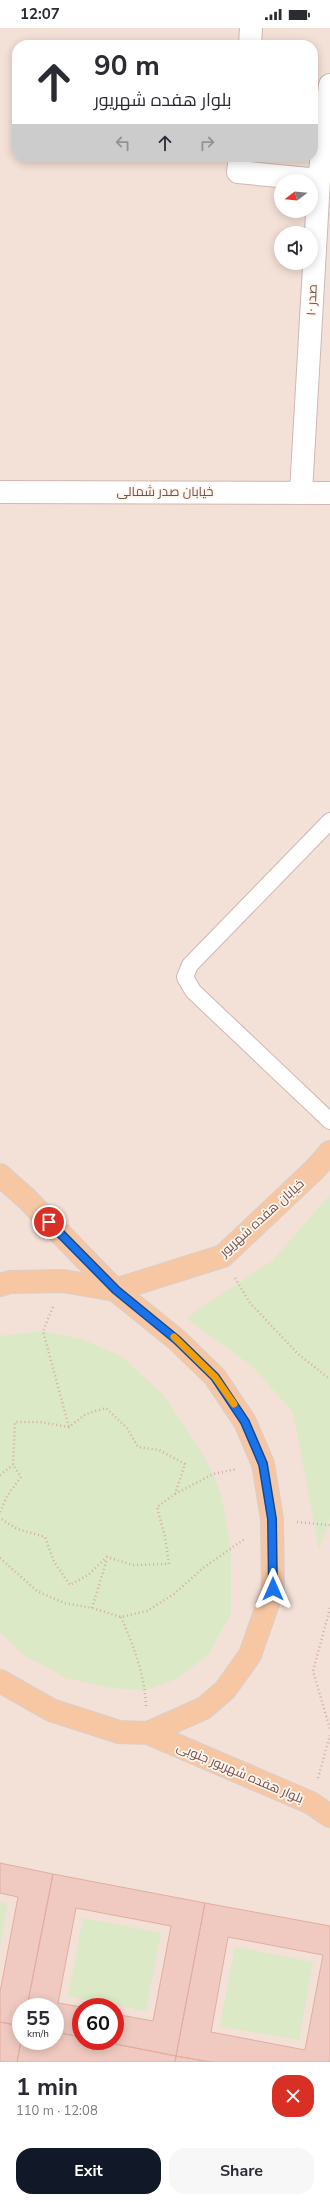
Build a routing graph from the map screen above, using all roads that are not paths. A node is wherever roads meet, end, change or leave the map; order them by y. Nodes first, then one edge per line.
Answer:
1 (251, 28) edge
2 (250, 40) edge
3 (330, 85) edge
4 (239, 164) edge
5 (288, 174) edge
6 (318, 180) edge
7 (316, 218) edge
8 (0, 492) edge
9 (301, 492) junction
10 (330, 493) edge
11 (330, 821) edge
12 (330, 1121) edge
13 (330, 1152) edge
14 (0, 1175) edge
15 (0, 1284) edge
16 (116, 1290) junction
17 (0, 1680) edge
18 (148, 1733) junction
19 (321, 1805) edge
20 (330, 1816) edge

1 - 2 street
3 - 6 street, صدر ۱۰
4 - 5 street
7 - 9 street, صدر ۱۰
8 - 9 street, خیابان صدر شمالی
9 - 10 street, خیابان صدر شمالی
11 - 12 lane
13 - 16 main road, خیابان هفده شهریور
14 - 16 main road
15 - 16 main road
16 - 18 main road
17 - 18 main road
18 - 19 main road, بلوار هفده شهریور جنوبی
19 - 20 main road, بلوار هفده شهریور جنوبی

